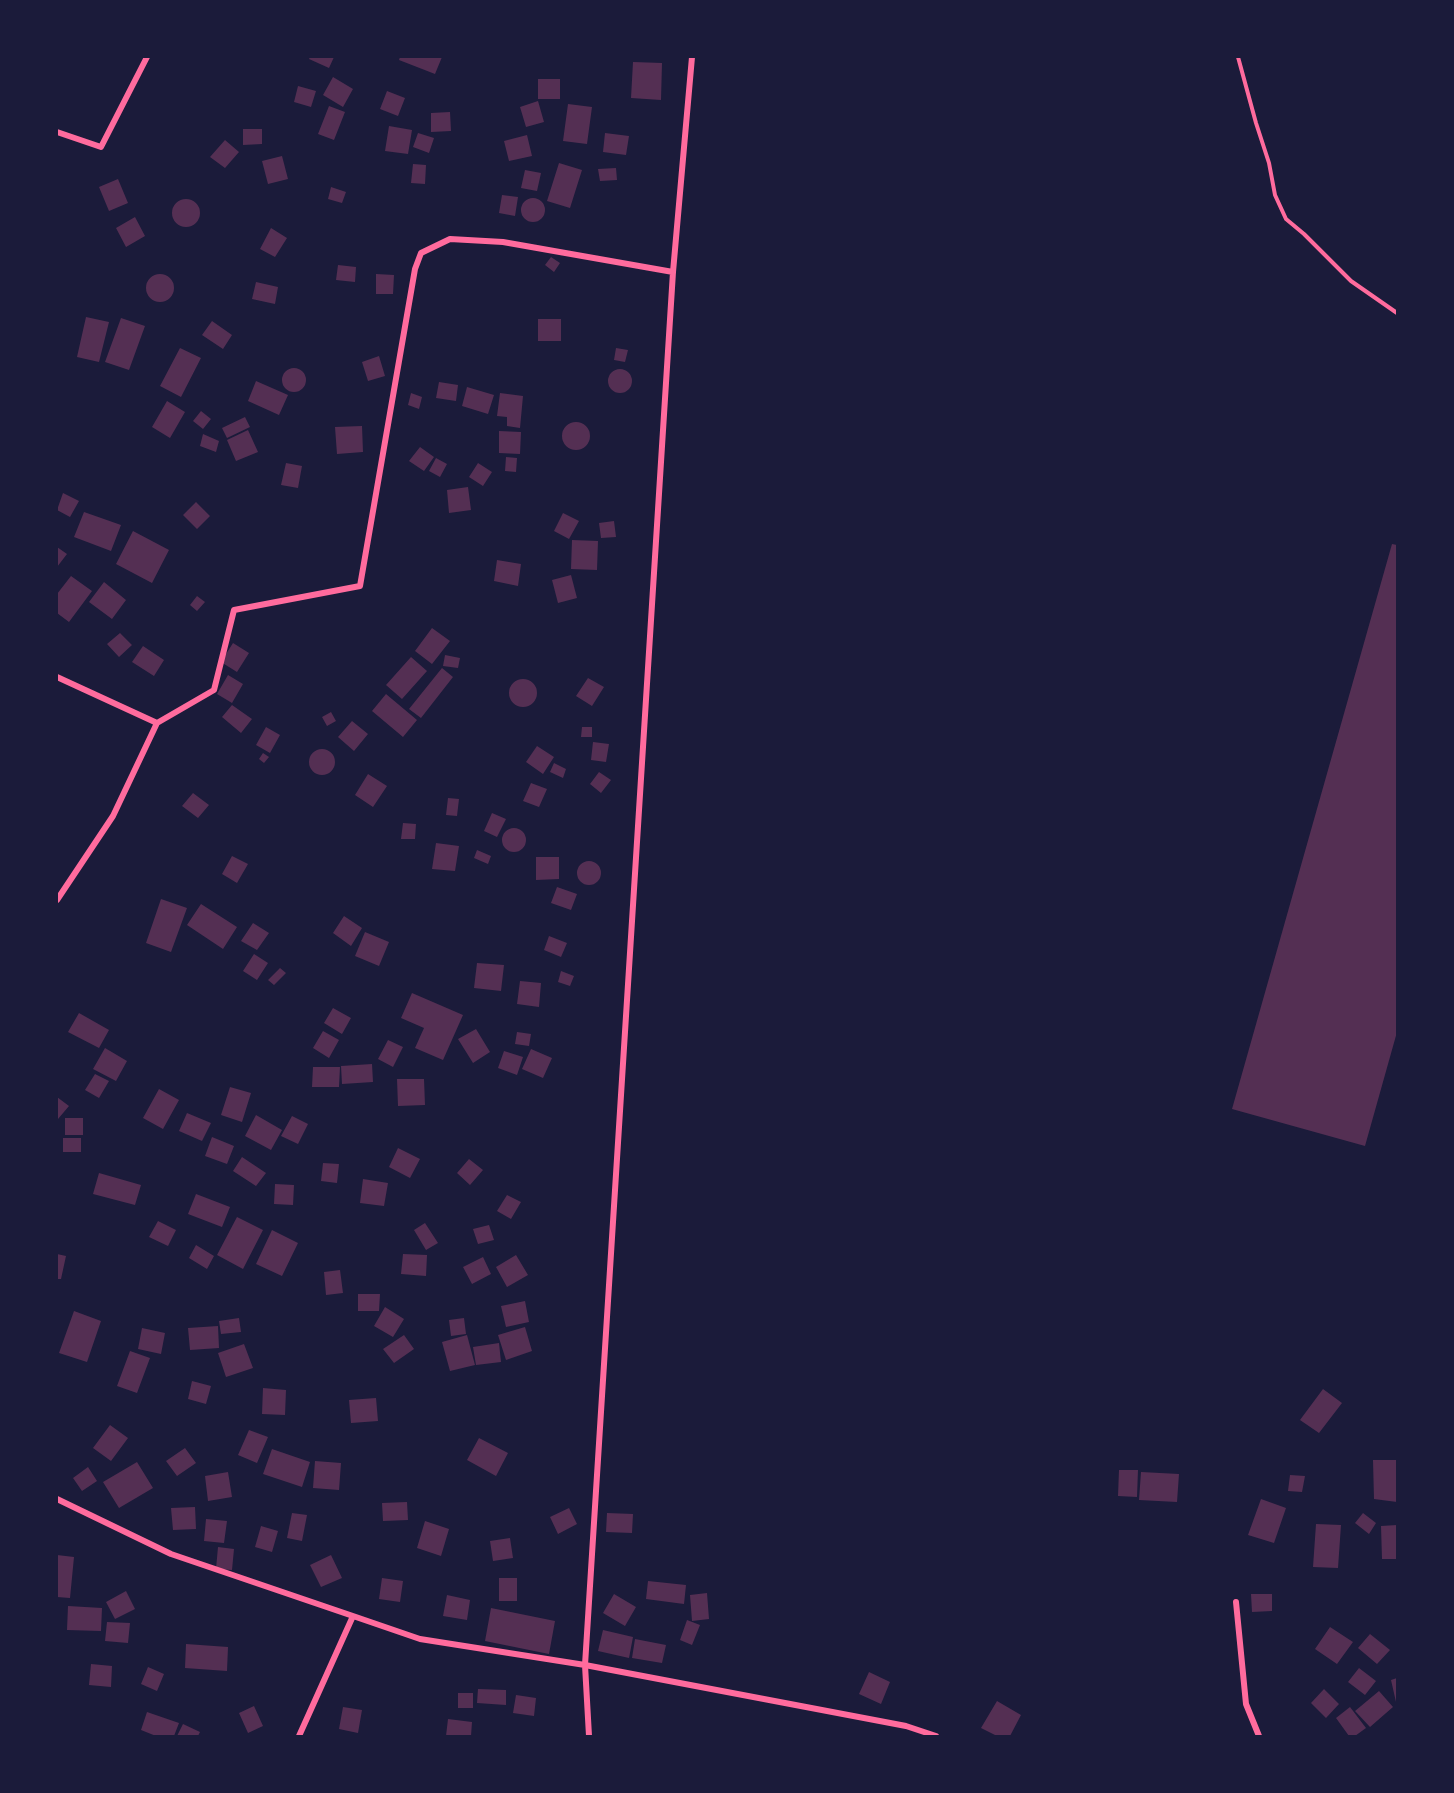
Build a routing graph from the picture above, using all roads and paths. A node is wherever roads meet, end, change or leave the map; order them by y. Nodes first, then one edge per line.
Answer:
1 (147, 57) edge
2 (692, 57) edge
3 (1239, 57) edge
4 (57, 132) edge
5 (674, 272) junction
6 (1397, 313) edge
7 (57, 677) edge
8 (156, 723) junction
9 (57, 900) edge
10 (57, 1499) edge
11 (1236, 1602) dead end
12 (353, 1616) junction
13 (585, 1665) junction
14 (299, 1736) edge
15 (589, 1736) edge
16 (936, 1736) edge
17 (1259, 1736) edge

1 - 4 street
2 - 5 street
3 - 6 path
5 - 8 street
5 - 13 street
7 - 8 street
8 - 9 street
10 - 12 street
11 - 17 street
12 - 13 street
12 - 14 street
13 - 15 street
13 - 16 street

